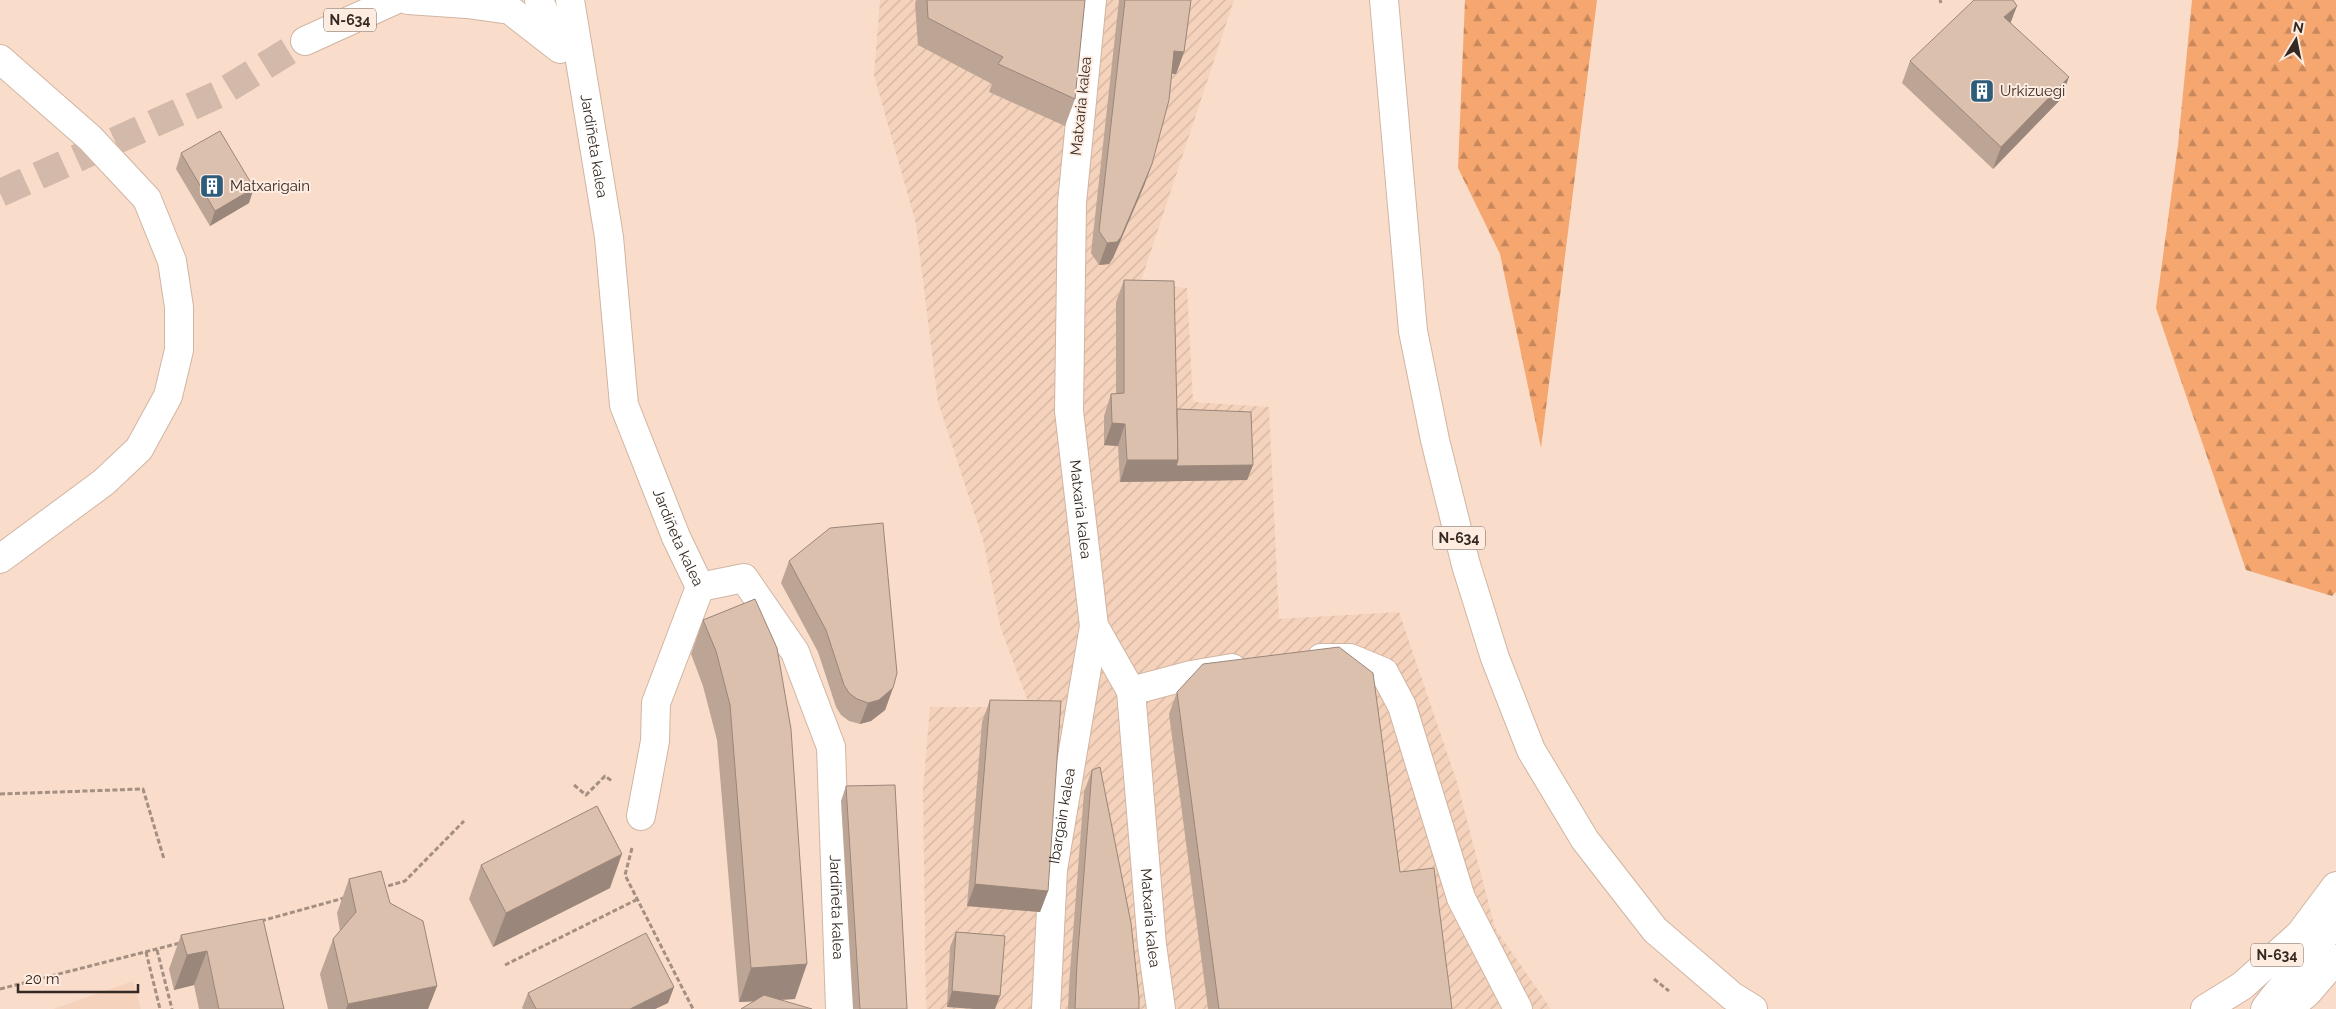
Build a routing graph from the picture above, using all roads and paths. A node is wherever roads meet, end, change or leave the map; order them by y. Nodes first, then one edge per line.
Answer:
1 (364, 0) edge
2 (395, 0) edge
3 (408, 0) edge
4 (539, 0) edge
5 (570, 0) edge
6 (1092, 0) edge
7 (1384, 0) edge
8 (560, 49) junction
9 (0, 59) edge
10 (581, 79) junction
11 (0, 559) edge
12 (700, 587) junction
13 (1094, 626) junction
14 (1292, 657) edge
15 (1256, 663) edge
16 (1131, 691) junction
17 (574, 785) dead end
18 (619, 785) dead end
19 (0, 794) edge
20 (641, 816) dead end
21 (464, 821) dead end
22 (164, 859) dead end
23 (626, 875) dead end
24 (2336, 886) edge
25 (377, 889) edge
26 (348, 897) dead end
27 (2336, 897) edge
28 (638, 899) junction
29 (253, 923) edge
30 (186, 942) edge
31 (157, 950) junction
32 (146, 952) junction
33 (2336, 959) edge
34 (505, 965) dead end
35 (0, 989) edge
36 (1742, 1002) edge
37 (160, 1009) edge
38 (172, 1009) edge
39 (693, 1009) edge
40 (840, 1009) edge
41 (1046, 1009) edge
42 (1161, 1009) edge
43 (1518, 1009) edge
44 (1768, 1009) edge
45 (2205, 1009) edge
46 (2265, 1009) edge
47 (2288, 1009) edge

1 - 2 main road, N-634
3 - 8 main road
4 - 8 main road
5 - 10 main road, Jardiñeta kalea
6 - 13 main road, Matxaria kalea
7 - 36 main road, N-634
8 - 10 main road
9 - 11 main road
10 - 12 main road, Jardiñeta kalea
12 - 20 main road
12 - 40 main road, Jardiñeta kalea
13 - 16 main road, Matxaria kalea
13 - 41 main road, Ibargain kalea
14 - 43 main road
15 - 16 main road
16 - 42 main road, Matxaria kalea
17 - 18 path
19 - 22 path
21 - 25 path
23 - 28 path
24 - 45 main road, N-634
26 - 29 path
27 - 46 main road
28 - 34 path
28 - 39 path
30 - 31 path
31 - 32 path
31 - 38 path
32 - 35 path
32 - 37 path
33 - 47 main road, N-634
36 - 44 main road, N-634

